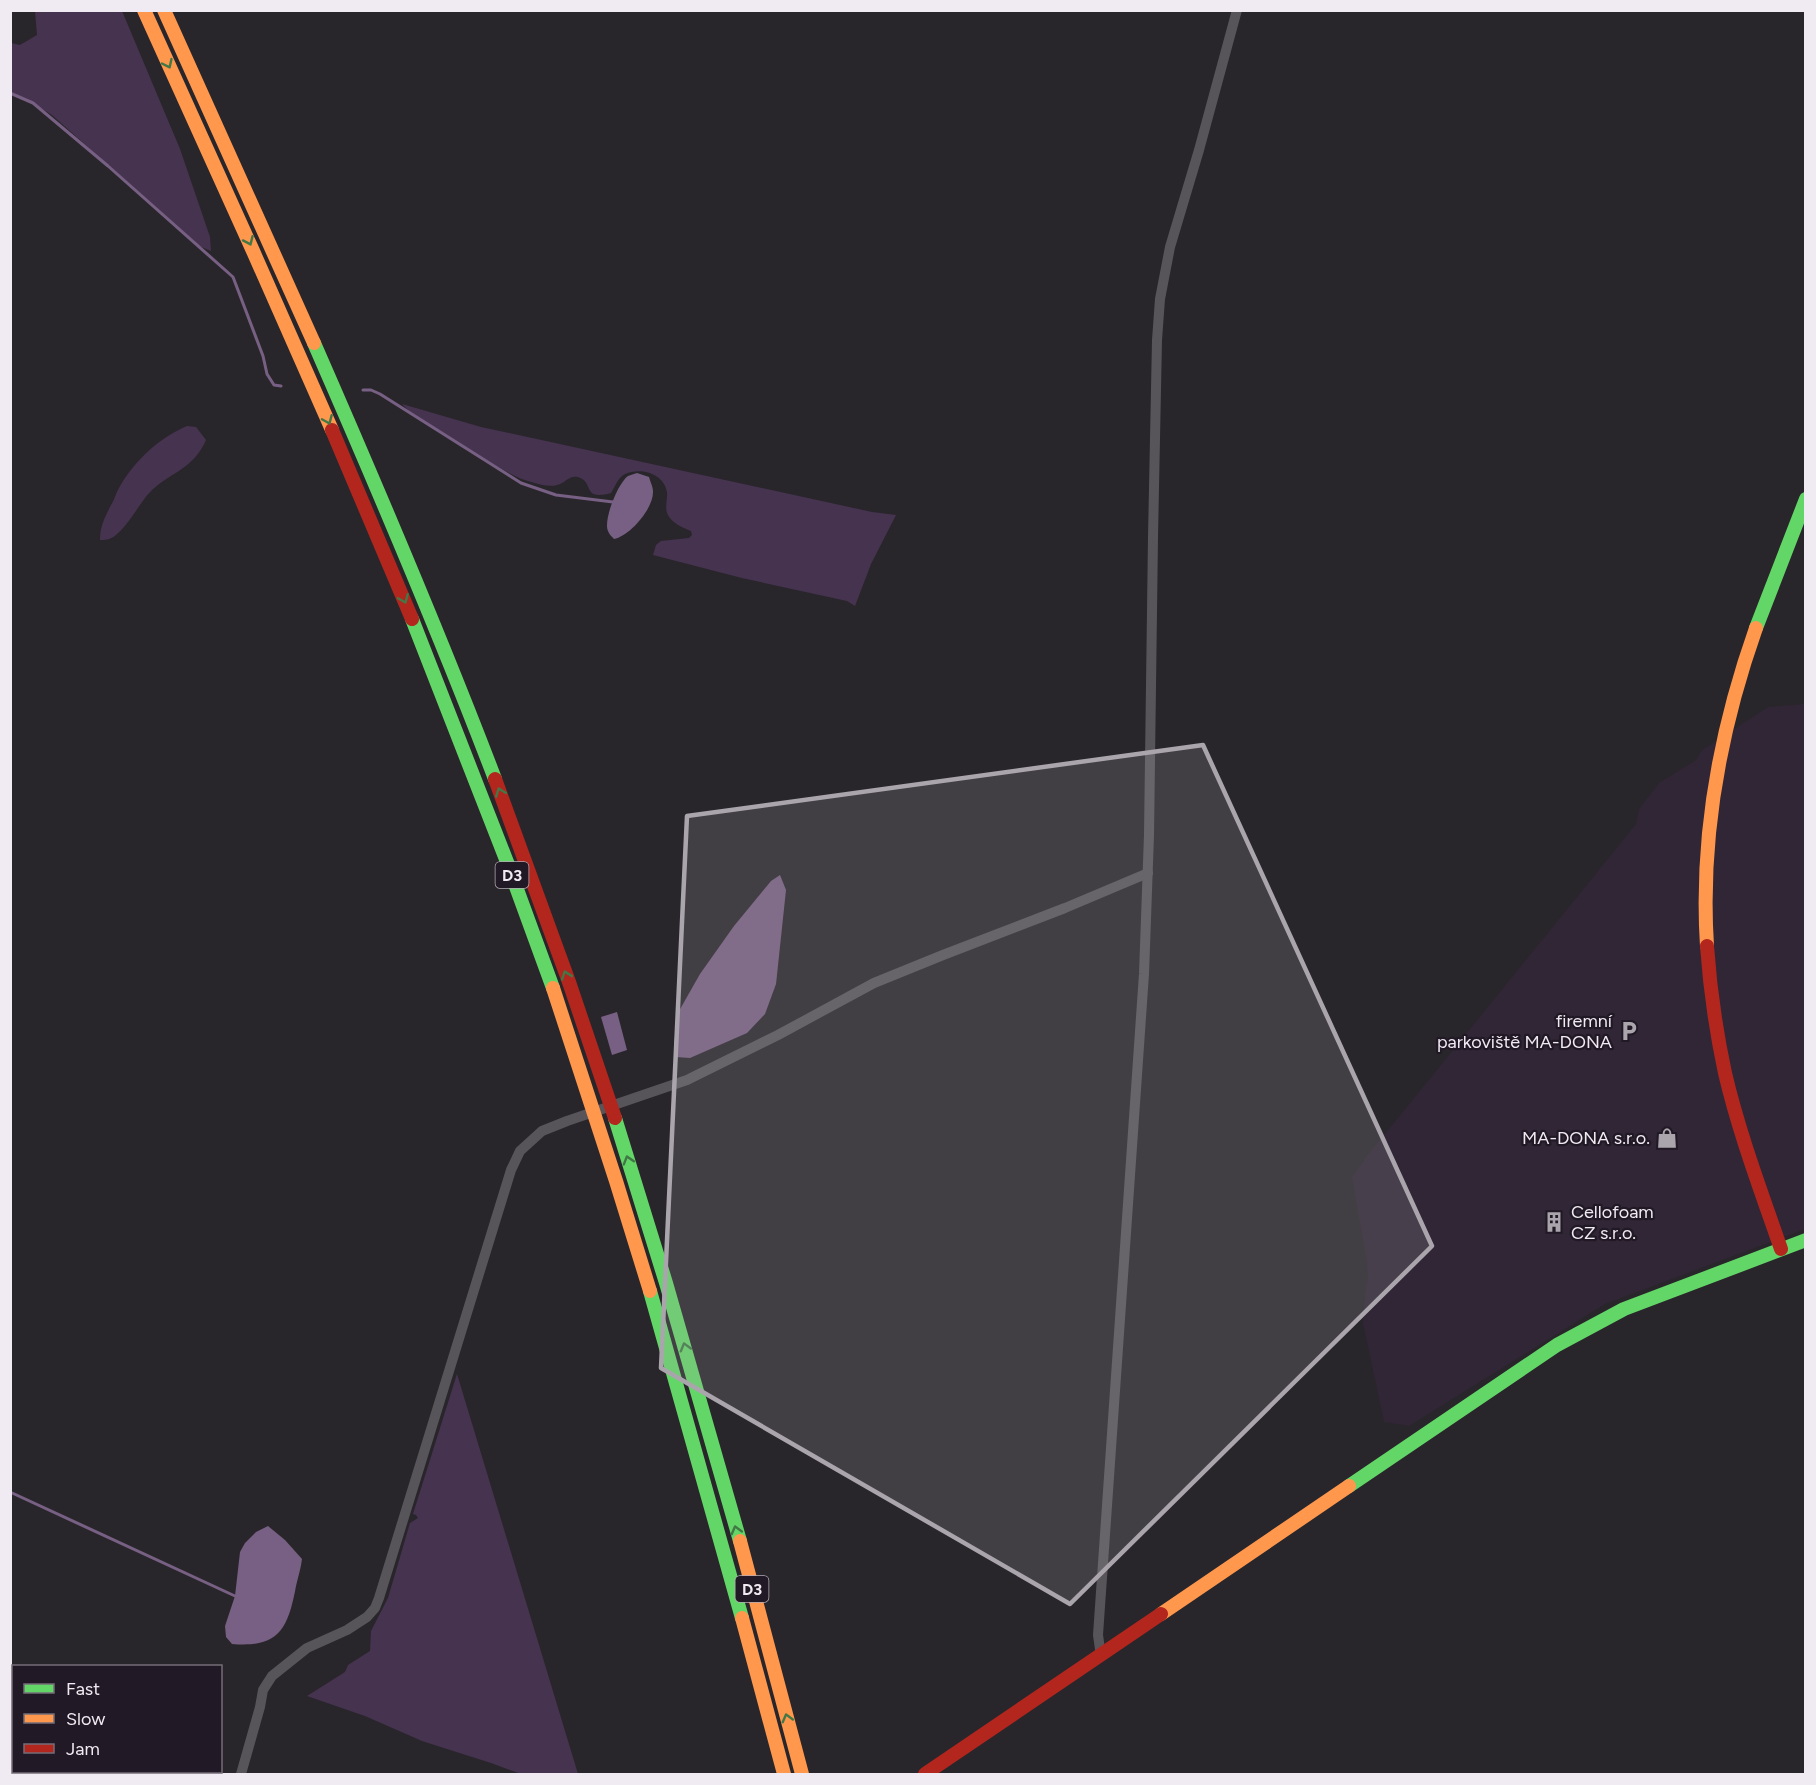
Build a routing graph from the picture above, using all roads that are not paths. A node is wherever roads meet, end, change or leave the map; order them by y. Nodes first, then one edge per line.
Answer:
1 (144, 10) edge
2 (164, 10) edge
3 (1237, 10) edge
4 (1806, 499) edge
5 (1148, 873) junction
6 (1806, 1240) edge
7 (1781, 1249) junction
8 (1101, 1656) junction
9 (241, 1774) edge
10 (784, 1774) edge
11 (802, 1774) edge
12 (925, 1774) edge

1 -> 10 main road, D3
11 -> 2 main road, D3
3 - 5 street
4 - 7 main road
5 - 8 street
5 - 9 street
6 - 7 main road
7 - 8 main road
8 - 12 main road

